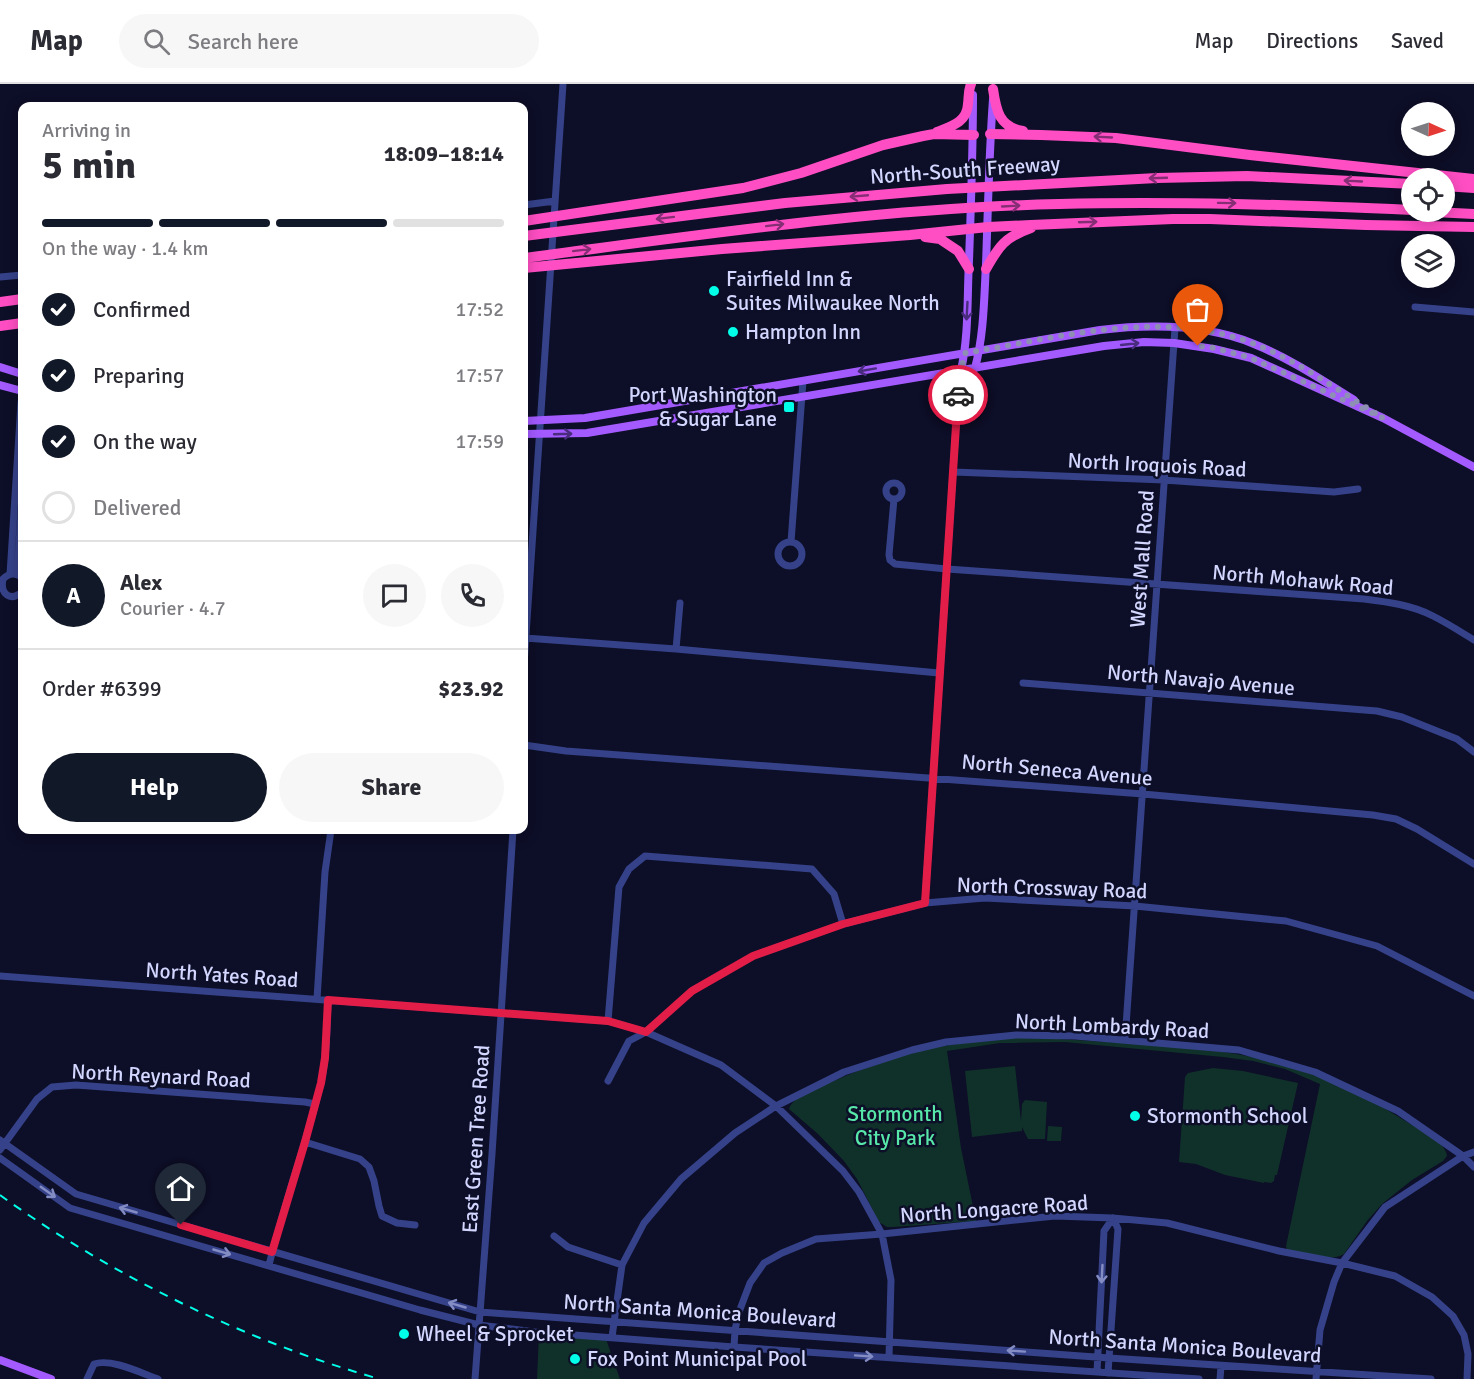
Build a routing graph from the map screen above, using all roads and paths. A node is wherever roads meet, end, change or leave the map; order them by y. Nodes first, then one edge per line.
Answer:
1 (563, 84) edge
2 (972, 84) edge
3 (994, 86) edge
4 (934, 134) junction
5 (990, 134) junction
6 (974, 135) junction
7 (1041, 135) junction
8 (1474, 179) edge
9 (1401, 183) edge
10 (1455, 187) edge
11 (1474, 188) edge
12 (528, 205) edge
13 (555, 205) junction
14 (1401, 210) edge
15 (1455, 213) edge
16 (1474, 214) edge
17 (528, 220) edge
18 (988, 222) junction
19 (970, 223) junction
20 (1044, 224) junction
21 (1474, 227) edge
22 (528, 235) edge
23 (910, 235) junction
24 (528, 257) edge
25 (528, 268) edge
26 (969, 269) junction
27 (986, 269) junction
28 (18, 275) edge
29 (0, 277) edge
30 (18, 300) edge
31 (0, 302) edge
32 (1415, 307) dead end
33 (1474, 312) edge
34 (18, 324) edge
35 (0, 326) edge
36 (1175, 328) junction
37 (1064, 336) junction
38 (1030, 342) junction
39 (1174, 344) junction
40 (980, 350) junction
41 (1067, 352) junction
42 (965, 353) junction
43 (1032, 358) junction
44 (0, 367) edge
45 (975, 368) junction
46 (961, 370) junction
47 (18, 373) edge
48 (803, 381) junction
49 (0, 385) edge
50 (18, 390) edge
51 (747, 390) junction
52 (801, 397) junction
53 (747, 406) junction
54 (585, 418) junction
55 (1383, 418) junction
56 (528, 421) edge
57 (540, 421) junction
58 (956, 430) junction
59 (587, 433) junction
60 (528, 434) edge
61 (539, 434) junction
62 (1474, 467) edge
63 (954, 472) junction
64 (1164, 480) junction
65 (1359, 489) dead end
66 (894, 499) dead end
67 (18, 507) edge
68 (790, 542) dead end
69 (18, 551) edge
70 (947, 569) junction
71 (16, 576) edge
72 (1157, 584) junction
73 (528, 594) edge
74 (18, 595) edge
75 (680, 603) dead end
76 (528, 638) edge
77 (1474, 640) edge
78 (676, 650) junction
79 (939, 673) junction
80 (1023, 683) dead end
81 (1149, 692) junction
82 (528, 745) edge
83 (1474, 752) edge
84 (933, 777) junction
85 (1143, 794) junction
86 (331, 834) edge
87 (513, 834) edge
88 (1474, 864) edge
89 (925, 903) junction
90 (1134, 906) junction
91 (843, 924) junction
92 (0, 976) edge
93 (1474, 996) edge
94 (317, 999) junction
95 (328, 1000) junction
96 (501, 1012) junction
97 (608, 1021) junction
98 (646, 1032) junction
99 (1125, 1040) junction
100 (608, 1081) dead end
101 (315, 1104) junction
102 (776, 1107) junction
103 (305, 1142) junction
104 (1, 1144) edge
105 (1474, 1152) edge
106 (1463, 1156) junction
107 (0, 1158) edge
108 (1474, 1167) edge
109 (1113, 1218) junction
110 (415, 1225) dead end
111 (882, 1234) junction
112 (554, 1236) dead end
113 (272, 1252) junction
114 (1342, 1263) junction
115 (269, 1265) junction
116 (622, 1265) junction
117 (480, 1312) junction
118 (535, 1316) junction
119 (614, 1322) junction
120 (479, 1325) junction
121 (735, 1330) junction
122 (535, 1332) junction
123 (612, 1337) junction
124 (827, 1337) junction
125 (890, 1342) junction
126 (734, 1347) junction
127 (825, 1353) junction
128 (1038, 1353) junction
129 (1066, 1355) junction
130 (889, 1357) junction
131 (1098, 1357) junction
132 (1109, 1358) junction
133 (0, 1360) edge
134 (1161, 1362) junction
135 (1221, 1366) junction
136 (1035, 1368) junction
137 (1065, 1370) junction
138 (1097, 1372) junction
139 (1108, 1373) junction
140 (1316, 1375) edge
141 (1161, 1376) junction
142 (51, 1379) edge
143 (87, 1379) edge
144 (158, 1379) edge
145 (475, 1379) edge
146 (1199, 1379) edge
147 (1220, 1379) edge
148 (1431, 1379) edge
149 (1467, 1379) edge

1 - 13 street
2 - 4 highway
2 - 6 main road
3 - 5 main road
3 - 7 highway
4 - 6 highway
4 - 17 highway
5 - 6 main road
5 - 7 highway
5 - 18 main road
6 - 19 main road
8 -> 7 highway
9 -> 22 highway, North-South Freeway
10 - 11 highway
12 - 13 street
13 - 57 street
24 -> 14 highway, North-South Freeway
15 - 16 highway
18 - 19 highway
18 - 20 highway
18 - 27 main road
19 - 23 highway
19 - 26 main road
20 -> 21 highway
20 - 27 highway
23 - 25 highway
23 - 26 highway
26 -> 42 main road
27 - 40 main road
28 - 29 street
30 - 31 highway
32 - 33 street
34 - 35 highway
36 - 37 main road
36 - 39 street, West Mall Road
36 - 55 main road
37 - 38 main road
37 - 41 main road
38 - 40 main road
38 - 43 main road
41 -> 39 main road
39 - 55 main road
39 - 64 street, West Mall Road
40 - 42 main road
40 - 45 main road
41 - 43 main road
42 - 46 main road
42 -> 48 main road
43 - 45 main road
44 - 47 main road
45 - 46 main road
45 - 58 street
46 - 52 main road
46 - 58 street
48 - 51 main road
48 - 52 street
49 - 50 main road
51 - 53 main road
51 - 54 main road
52 - 53 main road
52 - 68 street
53 - 59 main road
54 - 57 main road
54 - 59 main road
55 - 62 main road
56 - 57 main road
57 - 61 street
58 - 63 street
61 -> 59 main road
60 - 61 main road
61 - 73 street
63 - 64 street, North Iroquois Road
63 - 70 street
64 - 65 street, North Iroquois Road
64 - 72 street, West Mall Road
66 - 70 street, North Mohawk Road
67 - 71 street
69 - 71 street
70 - 72 street, North Mohawk Road
70 - 79 street
71 - 74 street
72 - 77 street, North Mohawk Road
72 - 81 street, West Mall Road
75 - 78 street
76 - 78 street
78 - 79 street
79 - 84 street
80 - 81 street, North Navajo Avenue
81 - 83 street, North Navajo Avenue
81 - 85 street, West Mall Road
82 - 84 street, North Seneca Avenue
84 - 85 street, North Seneca Avenue
84 - 89 street
85 - 88 street, North Seneca Avenue
85 - 90 street, West Mall Road
86 - 94 street
87 - 96 street, East Green Tree Road
89 - 90 street, North Crossway Road
89 - 91 street, North Crossway Road
90 - 93 street, North Crossway Road
90 - 99 street, West Mall Road
91 - 97 street
91 - 98 street, North Crossway Road
92 - 94 street, North Yates Road
94 - 95 street, North Yates Road
95 - 96 street, North Yates Road
95 - 101 street
96 - 97 street, North Yates Road
96 - 117 street, East Green Tree Road
97 - 98 street, North Yates Road
98 - 100 street, North Crossway Road
98 - 102 street, North Yates Road
99 - 102 street, North Lombardy Road
99 - 106 street, North Lombardy Road
101 - 103 street
101 - 104 street, North Reynard Road
102 - 111 street, North Yates Road
102 - 116 street, North Lombardy Road
103 - 110 street
103 - 113 street
113 -> 104 street, North Santa Monica Boulevard
105 - 106 street
106 - 108 street, North Lombardy Road
106 - 114 street
107 -> 115 street, North Santa Monica Boulevard
109 - 111 street, North Longacre Road
109 - 114 street, North Longacre Road
109 -> 131 street
109 - 132 street
111 - 121 street, North Longacre Road
111 - 125 street, North Yates Road
112 - 116 street
113 - 115 street
117 -> 113 street, North Santa Monica Boulevard
114 - 140 street
114 - 149 street, North Longacre Road
115 - 120 street, North Santa Monica Boulevard
116 - 119 street, North Lombardy Road
117 - 118 street, North Santa Monica Boulevard
117 - 120 street, East Green Tree Road
118 - 119 street, North Santa Monica Boulevard
118 - 122 street
119 - 121 street, North Santa Monica Boulevard
119 - 123 street, North Lombardy Road
120 - 122 street, North Santa Monica Boulevard
120 - 145 street, East Green Tree Road
121 - 124 street, North Santa Monica Boulevard
121 - 126 street, North Longacre Road
122 - 123 street, North Santa Monica Boulevard
123 - 126 street, North Santa Monica Boulevard
124 - 125 street, North Santa Monica Boulevard
124 - 127 street
128 -> 125 street, North Santa Monica Boulevard
125 - 130 street, North Yates Road
126 - 127 street, North Santa Monica Boulevard
127 -> 130 street, North Santa Monica Boulevard
128 - 129 street, North Santa Monica Boulevard
128 - 136 street
129 - 131 street, North Santa Monica Boulevard
129 - 137 street
130 - 136 street, North Santa Monica Boulevard
131 - 132 street, North Santa Monica Boulevard
131 - 138 street
132 - 134 street, North Santa Monica Boulevard
132 - 139 street
133 - 142 main road
134 - 135 street, North Santa Monica Boulevard
134 - 141 street
135 - 140 street, North Santa Monica Boulevard
135 - 147 street
136 - 137 street, North Santa Monica Boulevard
137 - 138 street, North Santa Monica Boulevard
138 - 139 street, North Santa Monica Boulevard
139 - 141 street, North Santa Monica Boulevard
140 - 148 street, North Santa Monica Boulevard
141 - 146 street, North Santa Monica Boulevard
143 - 144 street

